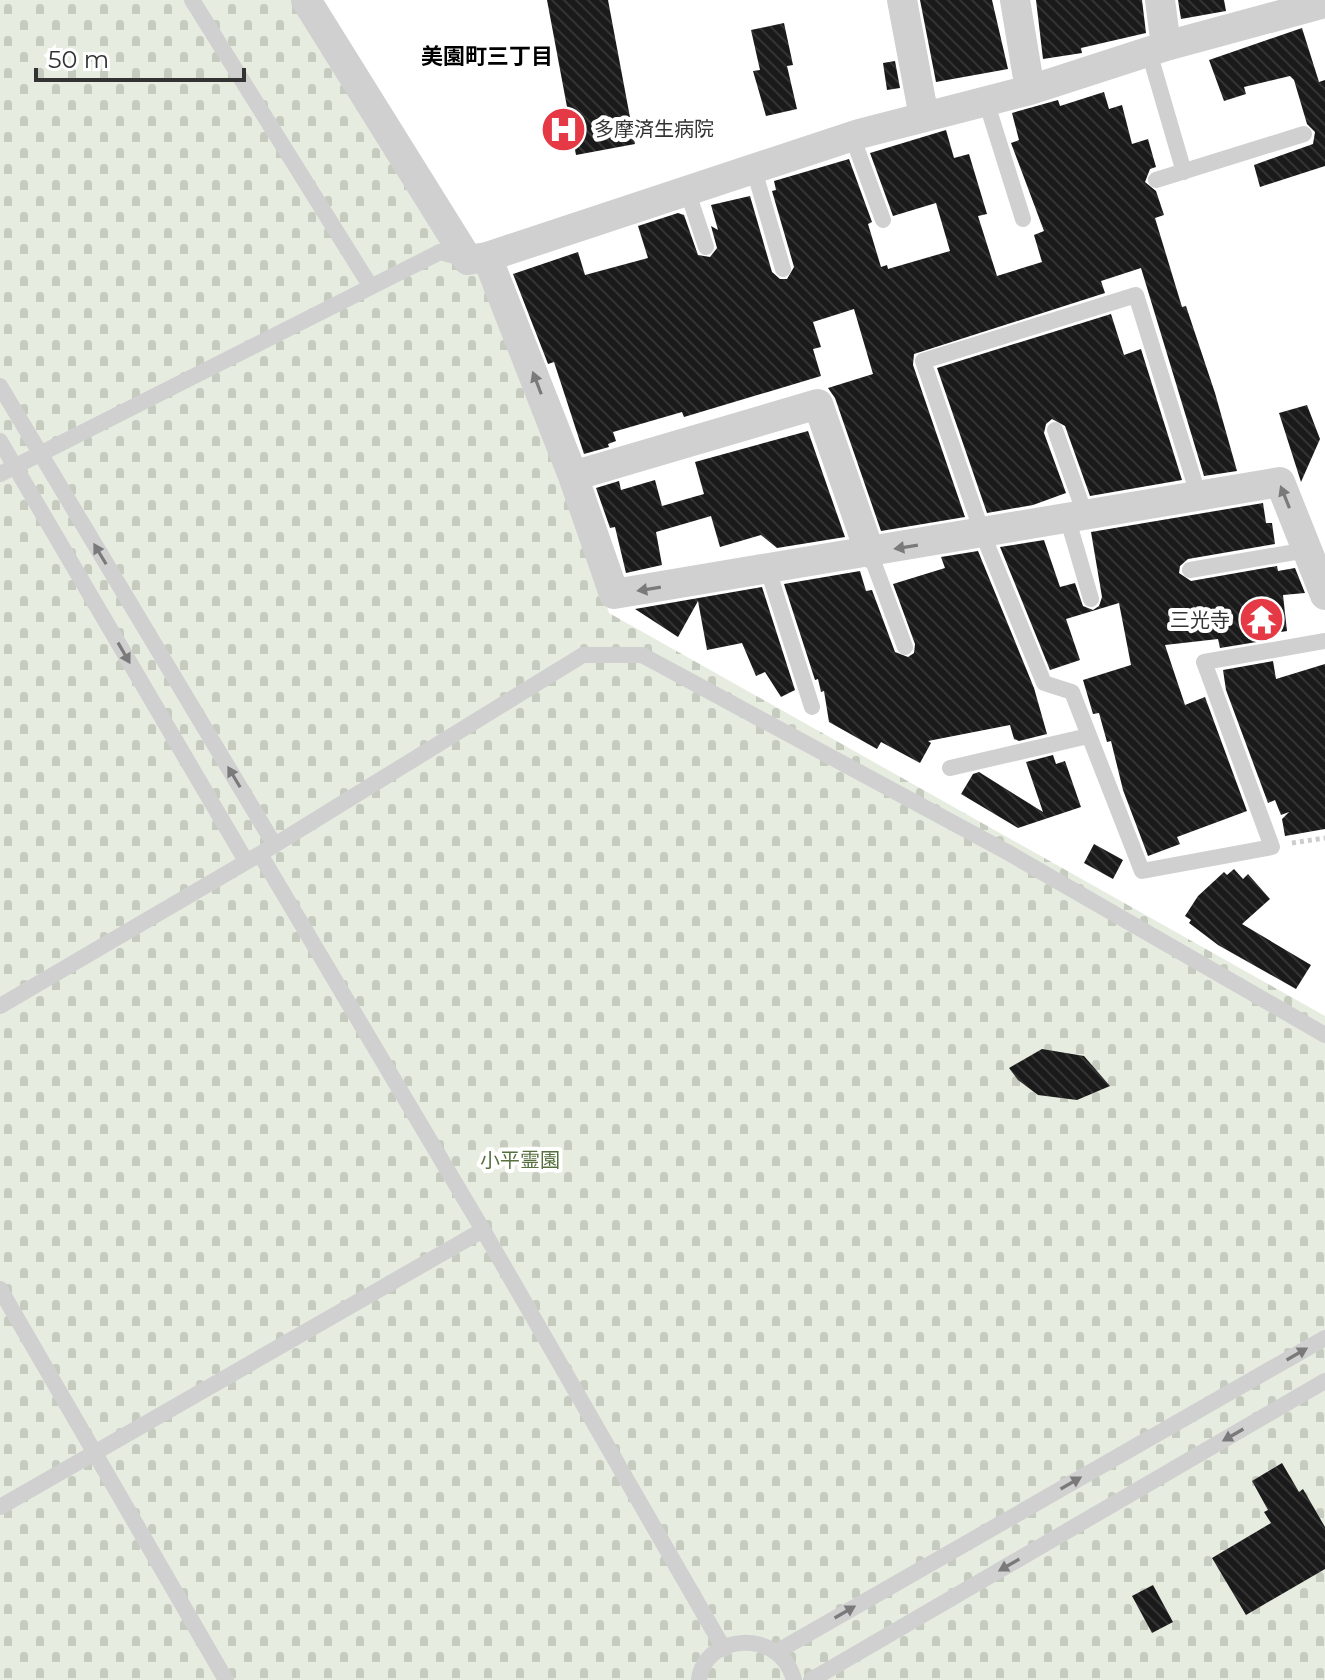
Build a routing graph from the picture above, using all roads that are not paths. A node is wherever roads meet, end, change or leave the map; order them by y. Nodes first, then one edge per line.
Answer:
1 (192, 0) edge
2 (306, 0) edge
3 (902, 0) edge
4 (1015, 0) edge
5 (1160, 0) edge
6 (1325, 3) edge
7 (1158, 49) junction
8 (1030, 90) junction
9 (986, 101) junction
10 (924, 117) junction
11 (1304, 134) dead end
12 (852, 136) junction
13 (754, 170) junction
14 (1184, 172) junction
15 (1156, 180) dead end
16 (688, 193) junction
17 (1023, 219) dead end
18 (883, 220) dead end
19 (706, 247) dead end
20 (478, 258) junction
21 (783, 269) dead end
22 (371, 287) junction
23 (0, 386) edge
24 (1055, 430) dead end
25 (0, 441) edge
26 (39, 452) junction
27 (7, 470) edge
28 (573, 476) junction
29 (1199, 497) junction
30 (1077, 518) junction
31 (983, 535) junction
32 (1307, 550) junction
33 (870, 553) junction
34 (768, 570) junction
35 (1190, 570) dead end
36 (1325, 595) edge
37 (1091, 599) dead end
38 (1325, 641) edge
39 (905, 647) dead end
40 (812, 707) dead end
41 (1088, 736) junction
42 (950, 768) dead end
43 (260, 853) junction
44 (0, 1006) edge
45 (1325, 1035) edge
46 (483, 1230) junction
47 (0, 1289) edge
48 (1325, 1338) edge
49 (1325, 1381) edge
50 (95, 1451) junction
51 (0, 1507) edge
52 (724, 1649) junction
53 (778, 1651) junction
54 (226, 1680) edge
55 (699, 1680) edge
56 (794, 1680) edge
57 (811, 1680) edge

1 - 22 lane
2 - 20 street
3 - 10 street
4 - 8 street
5 - 7 street
6 - 7 street
7 - 8 street
7 - 14 lane
8 - 9 street
9 - 10 street
9 - 17 lane
10 - 12 street
11 - 14 lane
12 - 13 street
12 - 18 lane
13 - 16 street
13 - 21 lane
14 - 15 lane
16 - 19 lane
16 - 20 street
20 - 22 lane
28 -> 20 street
22 - 26 lane
23 - 26 lane
24 - 30 lane
25 - 27 lane
26 - 27 lane
43 -> 26 lane
27 -> 43 lane
28 - 33 street
34 -> 28 street
29 - 30 street
29 - 31 lane
32 -> 29 street
30 - 31 street
30 - 37 lane
31 -> 33 street
31 - 41 lane
32 - 35 lane
32 - 36 street
33 - 34 street
33 - 39 lane
34 - 40 lane
38 - 41 lane
41 - 42 lane
43 - 44 lane
43 - 45 lane
43 - 46 lane
46 - 50 lane
46 - 52 lane
47 - 50 lane
53 -> 48 lane
49 -> 57 lane
50 - 51 lane
50 - 54 lane
52 - 53 lane
52 - 55 lane
53 - 56 lane

